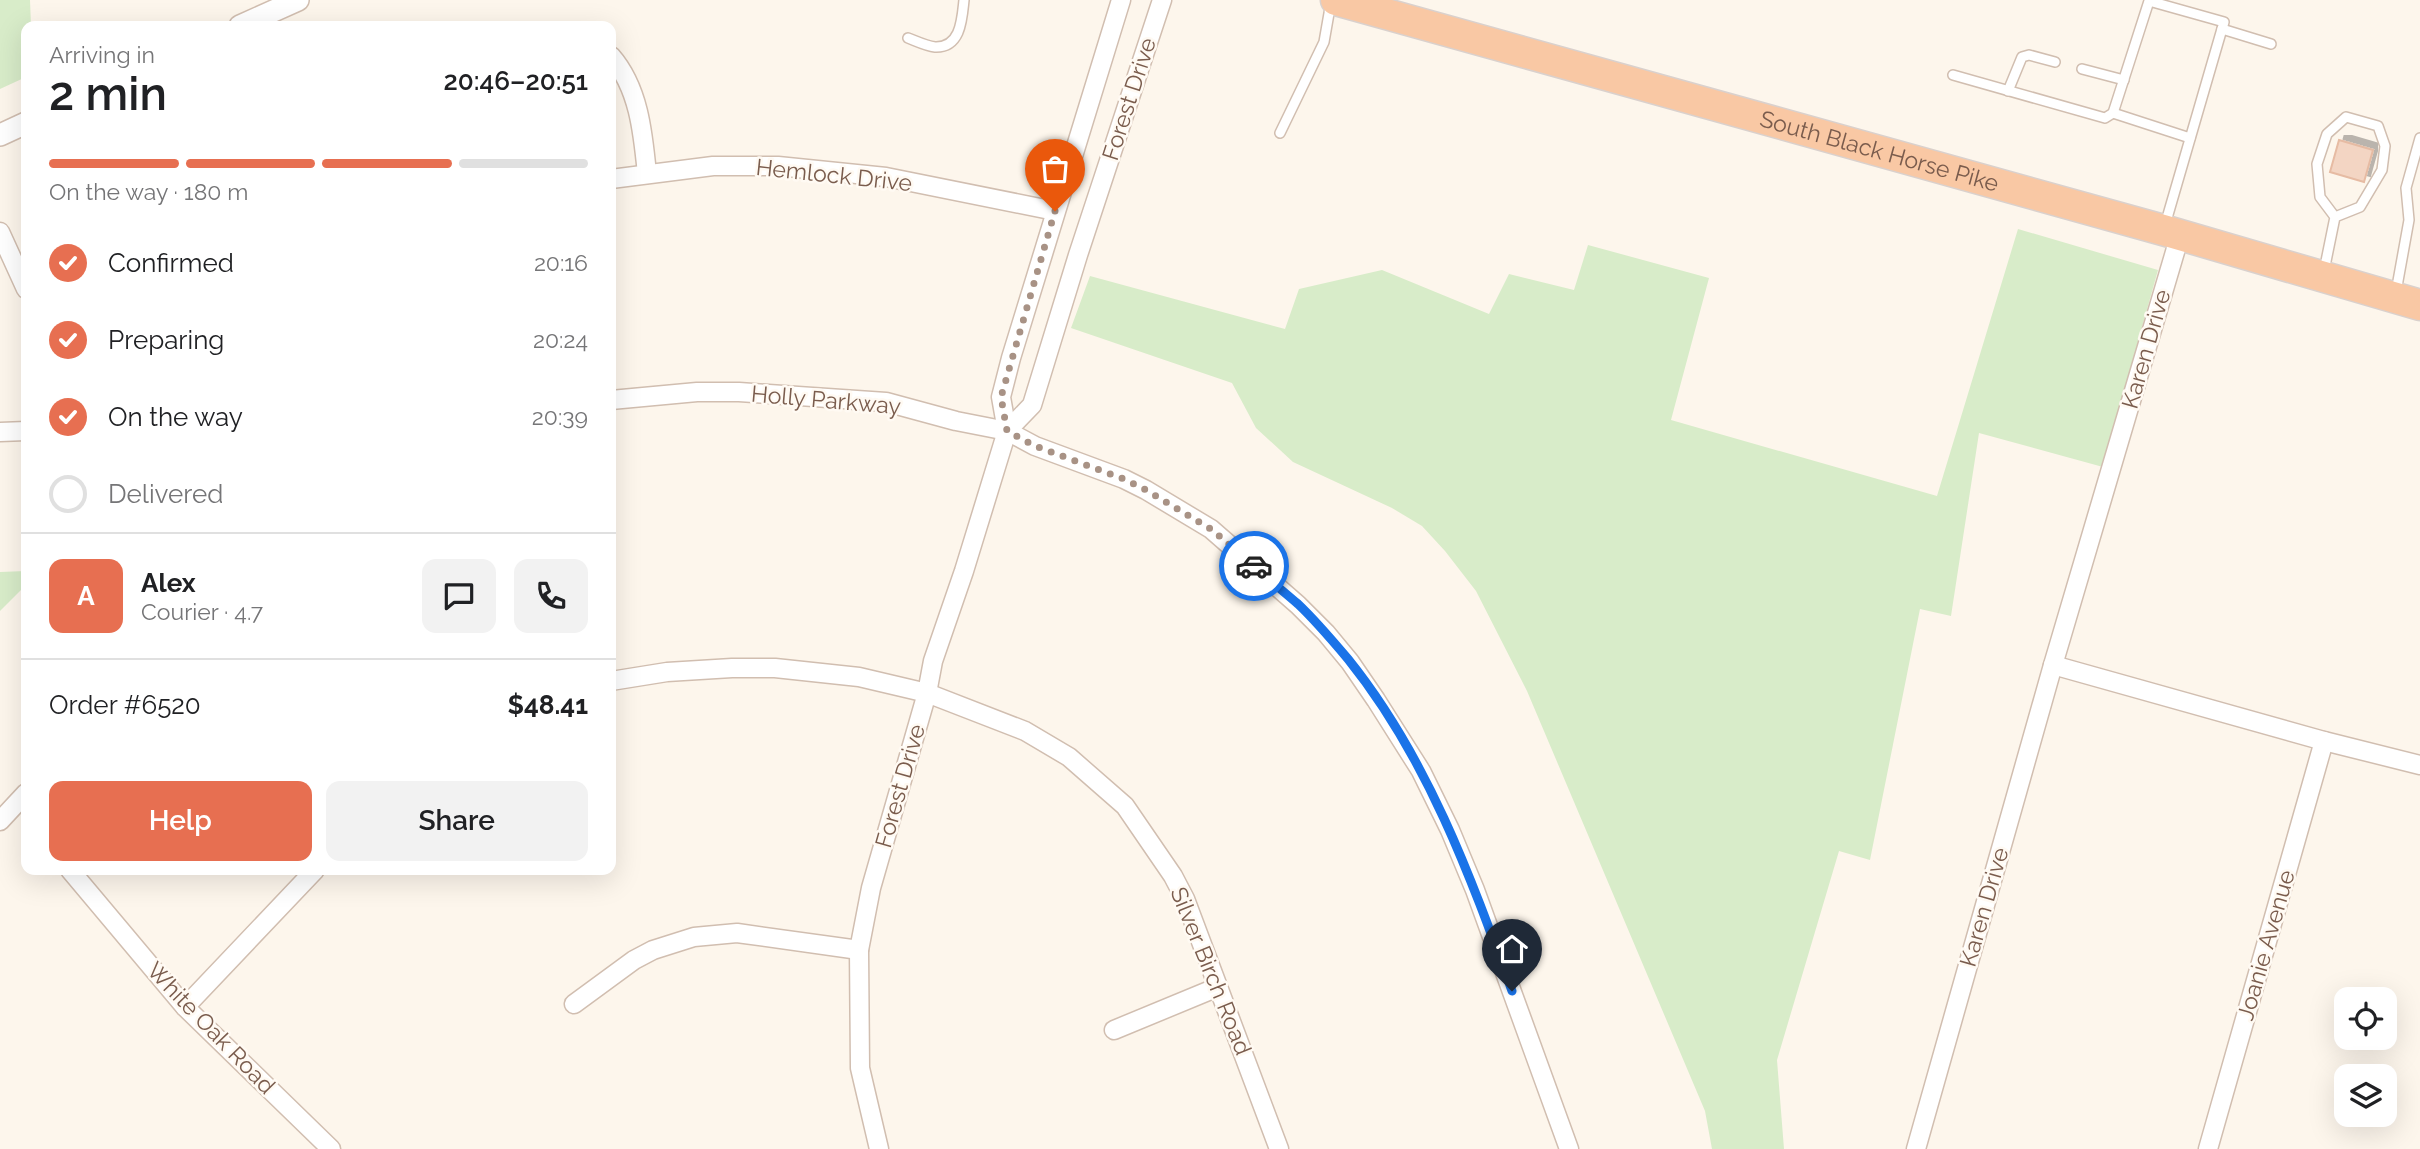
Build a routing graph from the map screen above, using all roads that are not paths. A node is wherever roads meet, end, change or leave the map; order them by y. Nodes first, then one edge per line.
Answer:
1 (964, 0) edge
2 (1121, 0) edge
3 (1162, 0) edge
4 (1334, 0) edge
5 (289, 2) edge
6 (250, 21) edge
7 (2222, 29) junction
8 (908, 38) dead end
9 (2271, 44) dead end
10 (616, 61) edge
11 (2055, 61) dead end
12 (2082, 69) dead end
13 (1952, 75) dead end
14 (2124, 80) junction
15 (2008, 91) junction
16 (2113, 113) junction
17 (21, 125) edge
18 (1280, 133) dead end
19 (0, 135) edge
20 (2190, 138) junction
21 (2420, 138) edge
22 (647, 174) junction
23 (616, 178) edge
24 (1055, 211) junction
25 (2335, 217) junction
26 (2409, 220) junction
27 (2420, 222) edge
28 (0, 232) edge
29 (2172, 232) junction
30 (2323, 276) junction
31 (21, 278) edge
32 (2408, 301) edge
33 (616, 400) edge
34 (21, 431) edge
35 (1007, 431) junction
36 (0, 432) edge
37 (2053, 665) junction
38 (616, 680) edge
39 (927, 693) junction
40 (2324, 741) junction
41 (2420, 765) edge
42 (21, 806) edge
43 (0, 821) edge
44 (75, 875) edge
45 (310, 875) edge
46 (859, 950) junction
47 (1218, 987) junction
48 (574, 1004) dead end
49 (185, 1007) junction
50 (1114, 1030) dead end
51 (876, 1147) edge
52 (331, 1149) edge
53 (1279, 1149) edge
54 (1569, 1149) edge
55 (1916, 1149) edge
56 (2208, 1149) edge

1 - 8 lane
2 - 24 street, Forest Drive
3 - 35 street, Forest Drive
4 - 18 lane
4 - 29 highway, South Black Horse Pike
5 - 6 street
7 - 9 lane
7 - 14 lane
7 - 20 lane
10 - 22 street
11 - 15 lane
12 - 14 lane
13 - 15 lane
14 - 16 lane
15 - 16 lane
16 - 20 lane
17 - 19 street
20 - 29 lane
21 - 26 lane
22 - 23 street, Hemlock Drive
22 - 24 street, Hemlock Drive
24 - 35 street, Forest Drive
25 - 25 lane
25 - 30 lane
26 - 27 lane
26 - 32 lane
28 - 31 street
29 - 30 highway, South Black Horse Pike
29 - 37 street, Karen Drive
30 - 32 highway, South Black Horse Pike
33 - 35 street, Holly Parkway
34 - 36 street
35 - 39 street, Forest Drive
35 - 54 street, Holly Parkway
37 - 40 street
37 - 55 street, Karen Drive
38 - 39 street, Silver Birch Road
39 - 46 street, Forest Drive
39 - 47 street, Silver Birch Road
40 - 41 street
40 - 56 street, Joanie Avenue
42 - 43 street
44 - 49 street, White Oak Road
45 - 49 street
46 - 48 street
46 - 51 street, Forest Drive
47 - 50 street
47 - 53 street, Silver Birch Road
49 - 52 street, White Oak Road

